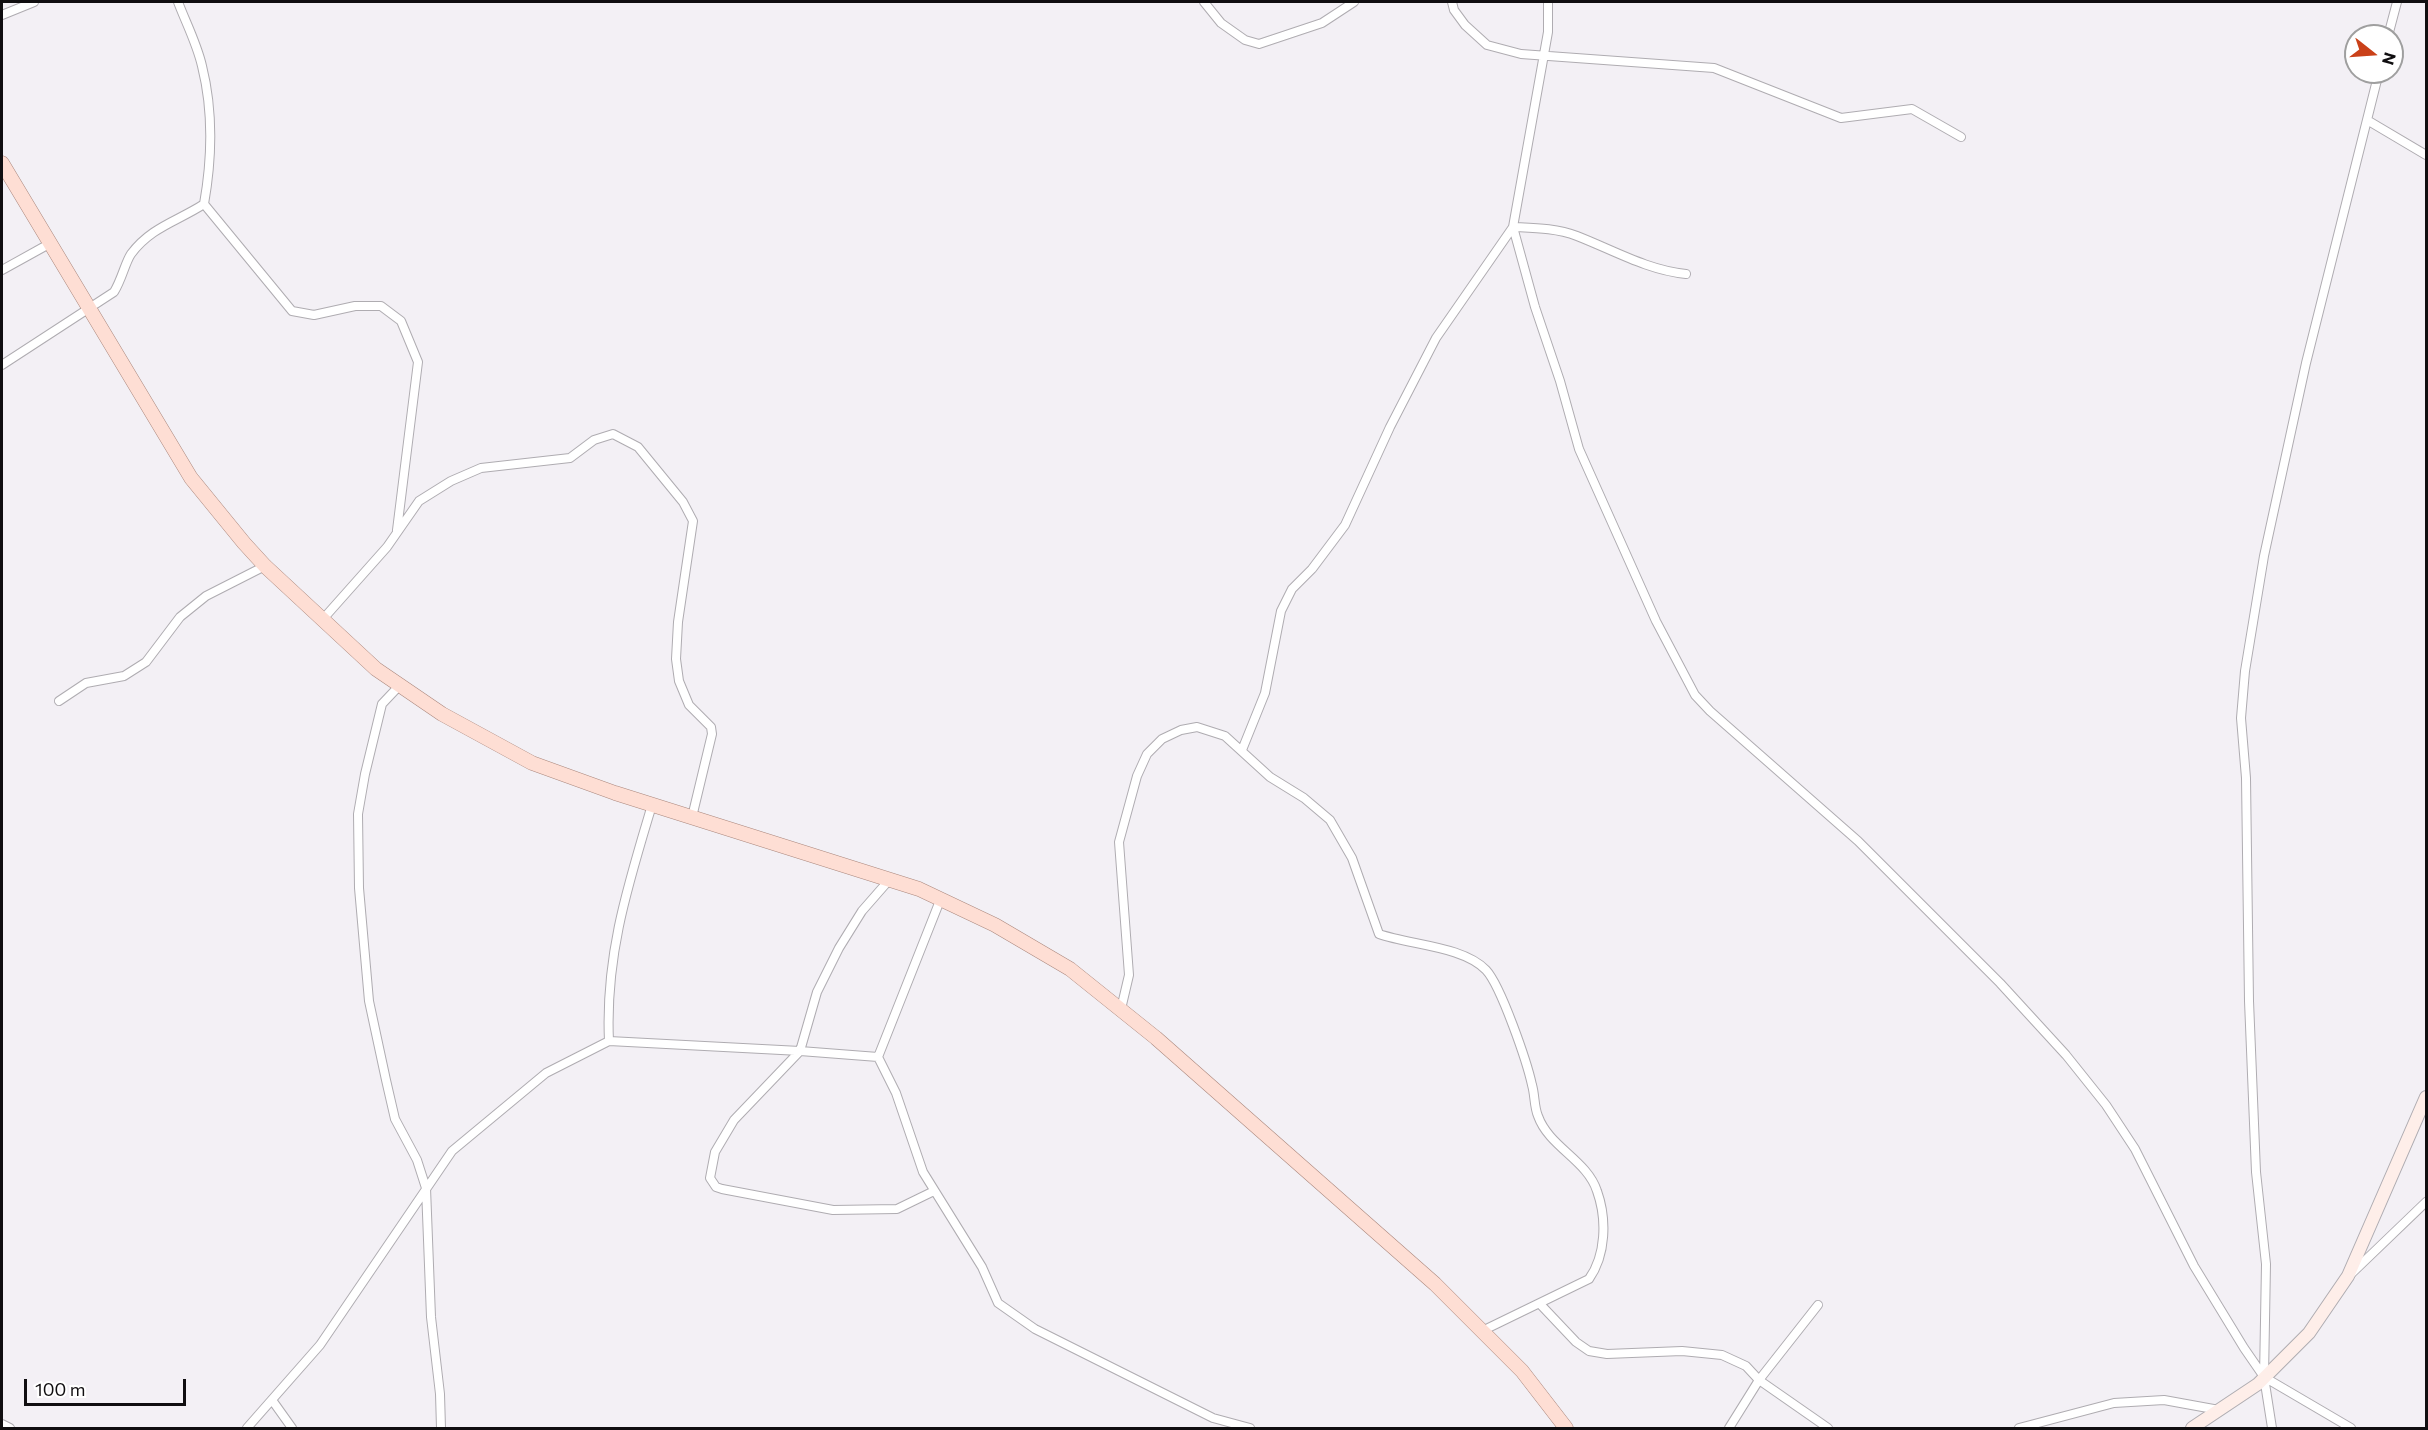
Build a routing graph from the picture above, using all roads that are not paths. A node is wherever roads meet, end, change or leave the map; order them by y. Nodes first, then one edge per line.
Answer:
1 (34, 2) edge
2 (178, 2) edge
3 (1204, 2) edge
4 (1354, 2) edge
5 (1452, 2) edge
6 (1548, 2) edge
7 (2397, 2) edge
8 (2, 15) edge
9 (2391, 24) edge
10 (1543, 57) junction
11 (2376, 84) edge
12 (2367, 120) junction
13 (1961, 137) dead end
14 (2427, 155) edge
15 (2, 163) edge
16 (204, 204) junction
17 (1513, 227) junction
18 (49, 244) junction
19 (2, 270) edge
20 (1686, 274) dead end
21 (87, 307) junction
22 (2, 365) edge
23 (397, 531) junction
24 (265, 566) junction
25 (323, 619) junction
26 (400, 686) junction
27 (59, 701) dead end
28 (1242, 750) junction
29 (652, 805) junction
30 (692, 818) junction
31 (890, 878) junction
32 (941, 898) junction
33 (1121, 1009) junction
34 (609, 1041) junction
35 (800, 1051) junction
36 (878, 1057) junction
37 (2427, 1097) edge
38 (426, 1188) junction
39 (934, 1191) junction
40 (2427, 1202) edge
41 (2348, 1276) junction
42 (1540, 1304) junction
43 (1818, 1305) dead end
44 (1482, 1331) junction
45 (2265, 1377) junction
46 (1759, 1380) junction
47 (272, 1400) junction
48 (2220, 1410) junction
49 (1214, 1418) junction
50 (2, 1424) edge
51 (9, 1428) edge
52 (247, 1428) edge
53 (292, 1428) edge
54 (441, 1428) edge
55 (1215, 1428) edge
56 (1250, 1428) edge
57 (1566, 1428) edge
58 (1729, 1428) edge
59 (1828, 1428) edge
60 (2019, 1428) edge
61 (2192, 1428) edge
62 (2272, 1428) edge
63 (2351, 1428) edge

1 - 8 street
2 - 16 street
3 - 4 street
5 - 10 street
6 - 10 street
7 - 9 street
10 - 13 street
10 - 17 street
11 - 12 street
12 - 14 street
12 - 45 street
15 - 18 main road
16 - 21 street
16 - 23 street
17 - 20 street
17 - 28 street
17 - 45 street
18 - 19 street
18 - 21 main road
21 - 22 street
21 - 24 main road
23 - 25 street
23 - 30 street
24 - 25 main road
24 - 27 street
25 - 26 main road
26 - 29 main road
26 - 38 street
28 - 33 street
28 - 42 street
29 - 30 main road
29 - 34 street
30 - 31 main road
31 - 32 main road
31 - 35 street
32 - 33 main road
32 - 36 street
33 - 44 main road
34 - 35 street
34 - 38 street
35 - 36 street
35 - 39 street
36 - 39 street
37 - 41 street
38 - 47 street
38 - 54 street
39 - 49 street
40 - 41 street
41 - 45 street
42 - 44 street
42 - 46 street
43 - 46 street
44 - 57 main road
45 - 48 street
45 - 62 street
45 - 63 street
46 - 58 street
46 - 59 street
47 - 52 street
47 - 53 street
48 - 60 street
48 - 61 street
49 - 55 street
49 - 56 street
50 - 51 street

